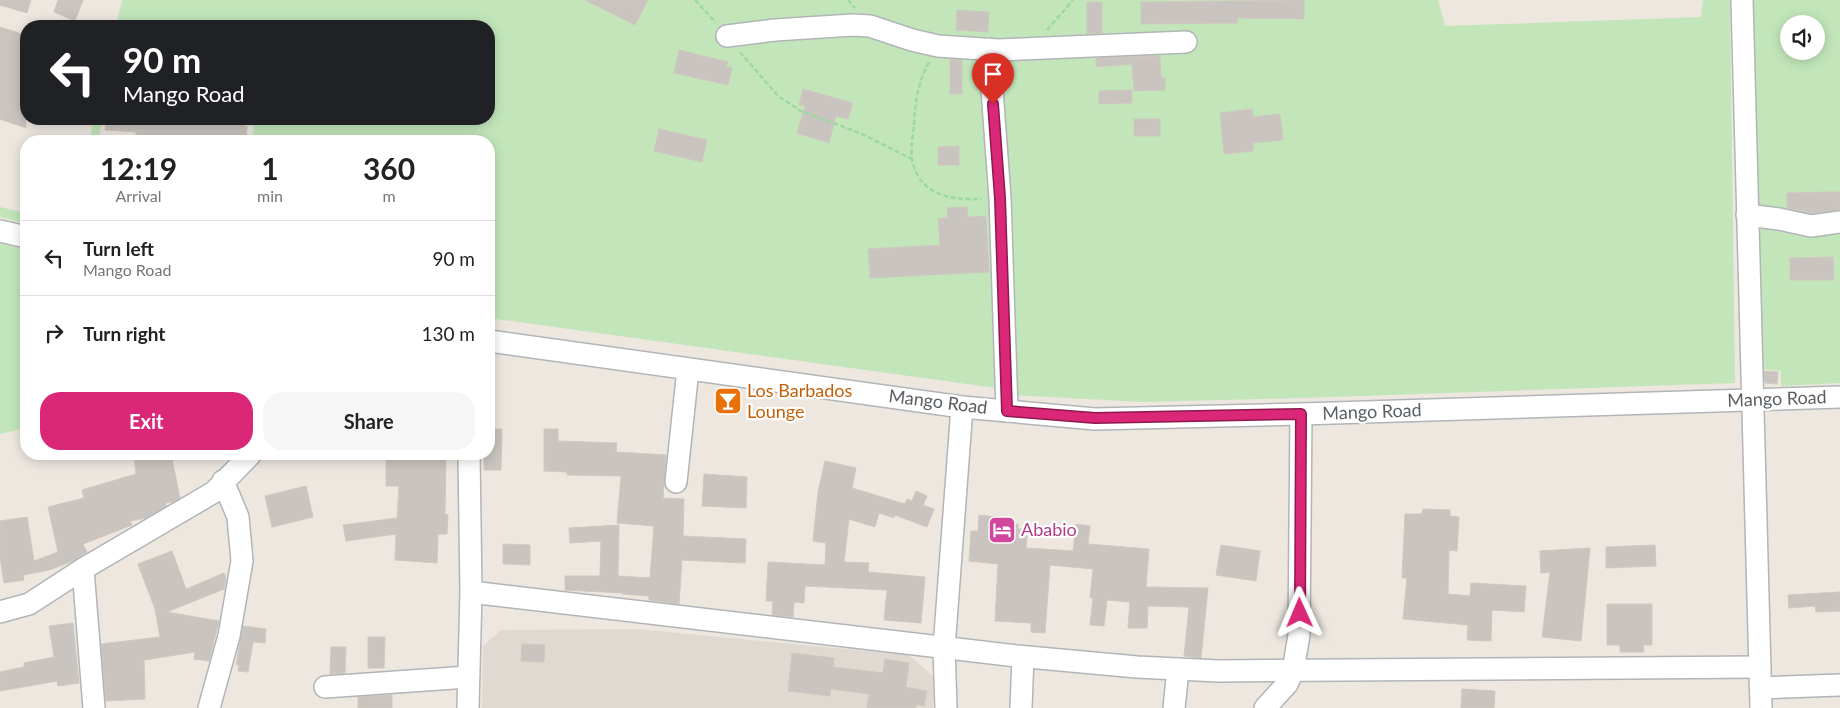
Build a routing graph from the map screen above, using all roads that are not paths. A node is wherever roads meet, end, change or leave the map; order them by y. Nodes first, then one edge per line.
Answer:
1 (1742, 0) edge
2 (727, 36) road end
3 (1186, 42) dead end
4 (989, 49) junction
5 (1747, 215) junction
6 (1840, 222) edge
7 (0, 231) edge
8 (20, 236) edge
9 (495, 341) edge
10 (688, 368) junction
11 (1840, 397) edge
12 (1753, 400) junction
13 (962, 407) junction
14 (1007, 411) junction
15 (1301, 414) junction
16 (245, 460) edge
17 (469, 460) edge
18 (223, 480) junction
19 (676, 482) dead end
20 (83, 569) junction
21 (471, 592) junction
22 (0, 612) edge
23 (944, 648) junction
24 (1023, 657) junction
25 (1178, 669) junction
26 (1293, 671) junction
27 (468, 677) junction
28 (1840, 686) edge
29 (325, 687) dead end
30 (1761, 688) edge
31 (94, 708) edge
32 (209, 708) edge
33 (468, 708) edge
34 (946, 708) edge
35 (1021, 708) edge
36 (1174, 708) edge
37 (1265, 708) edge

1 - 5 street
2 - 4 street
3 - 4 street
4 - 14 street
5 - 6 street
5 - 12 street
7 - 8 street
9 - 10 street, Mango Road
10 - 13 street, Mango Road
10 - 19 street
11 - 12 street, Mango Road
12 - 15 street, Mango Road
12 - 30 street
13 - 14 street, Mango Road
13 - 23 street
14 - 15 street, Mango Road
15 - 26 street
16 - 18 street
17 - 21 street
18 - 20 street
18 - 32 street
20 - 22 street
20 - 31 street
21 - 23 street
21 - 27 street
23 - 24 street
23 - 34 street
24 - 25 street
24 - 35 street
25 - 26 street
25 - 36 street
26 - 30 street
26 - 37 street
27 - 29 street
27 - 33 street
28 - 30 street

